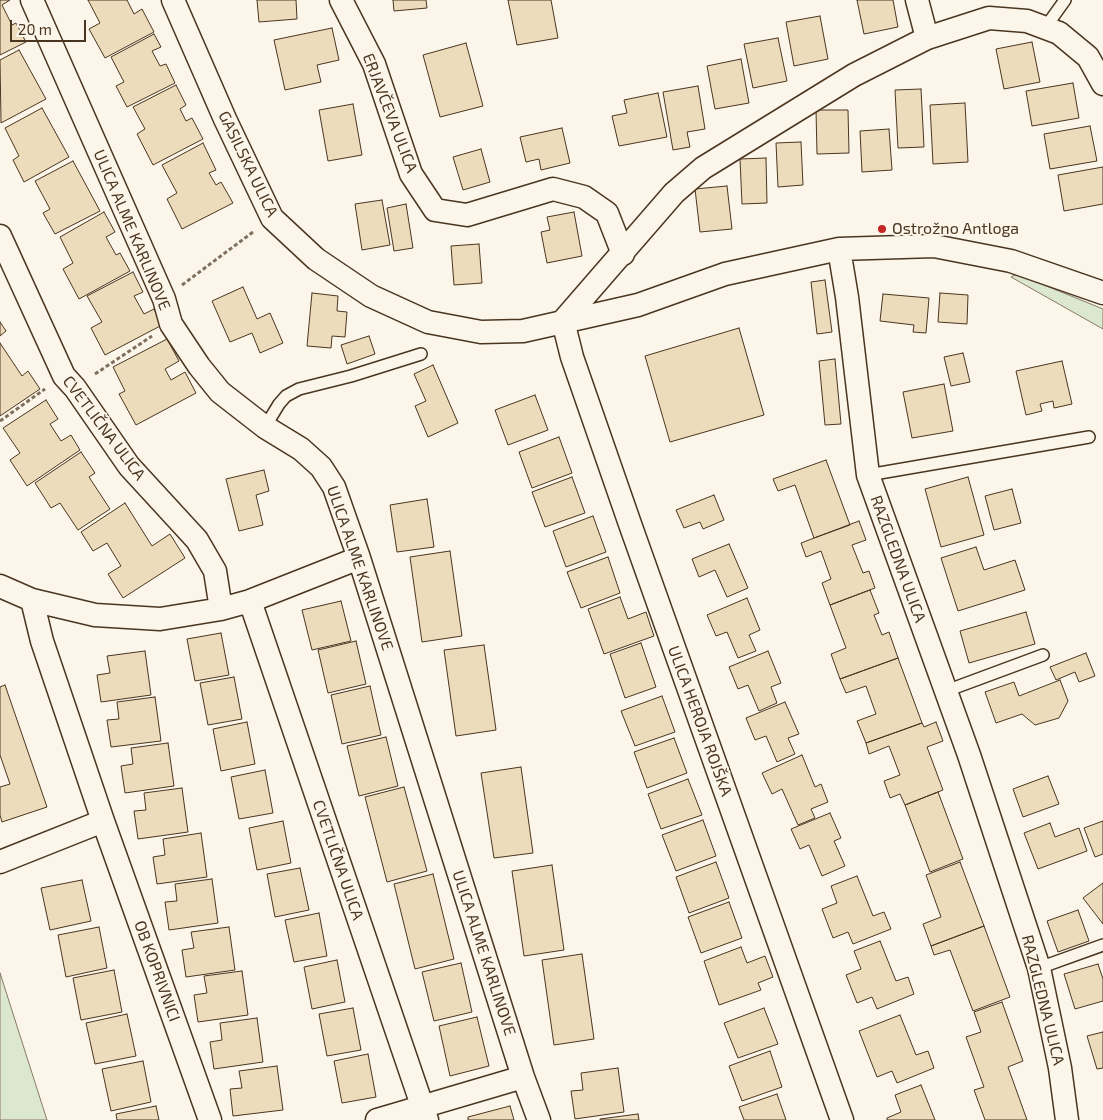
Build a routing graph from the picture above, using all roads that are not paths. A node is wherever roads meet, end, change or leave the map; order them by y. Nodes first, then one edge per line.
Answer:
1 (32, 0) edge
2 (173, 0) edge
3 (341, 0) edge
4 (917, 0) edge
5 (1064, 0) edge
6 (1045, 28) junction
7 (927, 38) junction
8 (1103, 84) edge
9 (0, 236) edge
10 (839, 249) junction
11 (623, 254) junction
12 (1103, 293) edge
13 (563, 321) junction
14 (421, 354) dead end
15 (265, 427) junction
16 (1089, 437) dead end
17 (868, 475) junction
18 (359, 558) junction
19 (0, 586) edge
20 (32, 600) junction
21 (250, 601) junction
22 (221, 609) junction
23 (1043, 655) dead end
24 (946, 691) junction
25 (103, 821) junction
26 (0, 862) edge
27 (1103, 945) edge
28 (1039, 968) junction
29 (523, 1078) junction
30 (425, 1113) edge
31 (210, 1120) edge
32 (377, 1120) edge
33 (539, 1120) edge
34 (842, 1120) edge
35 (1067, 1120) edge

1 - 15 street, ULICA ALME KARLINOVE
2 - 13 street, GASILSKA ULICA
3 - 11 street, ERJAVČEVA ULICA
4 - 7 street
5 - 6 lane
6 - 7 street
6 - 8 street
7 - 11 street
9 - 22 street, CVETLIČNA ULICA
10 - 12 street
10 - 13 street, GASILSKA ULICA
10 - 17 street, RAZGLEDNA ULICA
11 - 13 street
13 - 34 street, ULICA HEROJA ROJŠKA
14 - 15 lane
15 - 18 street, ULICA ALME KARLINOVE
16 - 17 lane
17 - 24 street, RAZGLEDNA ULICA
18 - 21 street
18 - 29 street, ULICA ALME KARLINOVE
19 - 20 street
20 - 22 street
20 - 25 street, OB KOPRIVNICI
21 - 22 street
21 - 30 street, CVETLIČNA ULICA
23 - 24 lane
24 - 28 street, RAZGLEDNA ULICA
25 - 26 street
25 - 31 street, OB KOPRIVNICI
27 - 28 lane
28 - 35 street, RAZGLEDNA ULICA
29 - 30 street
29 - 33 street, ULICA ALME KARLINOVE
30 - 32 street

